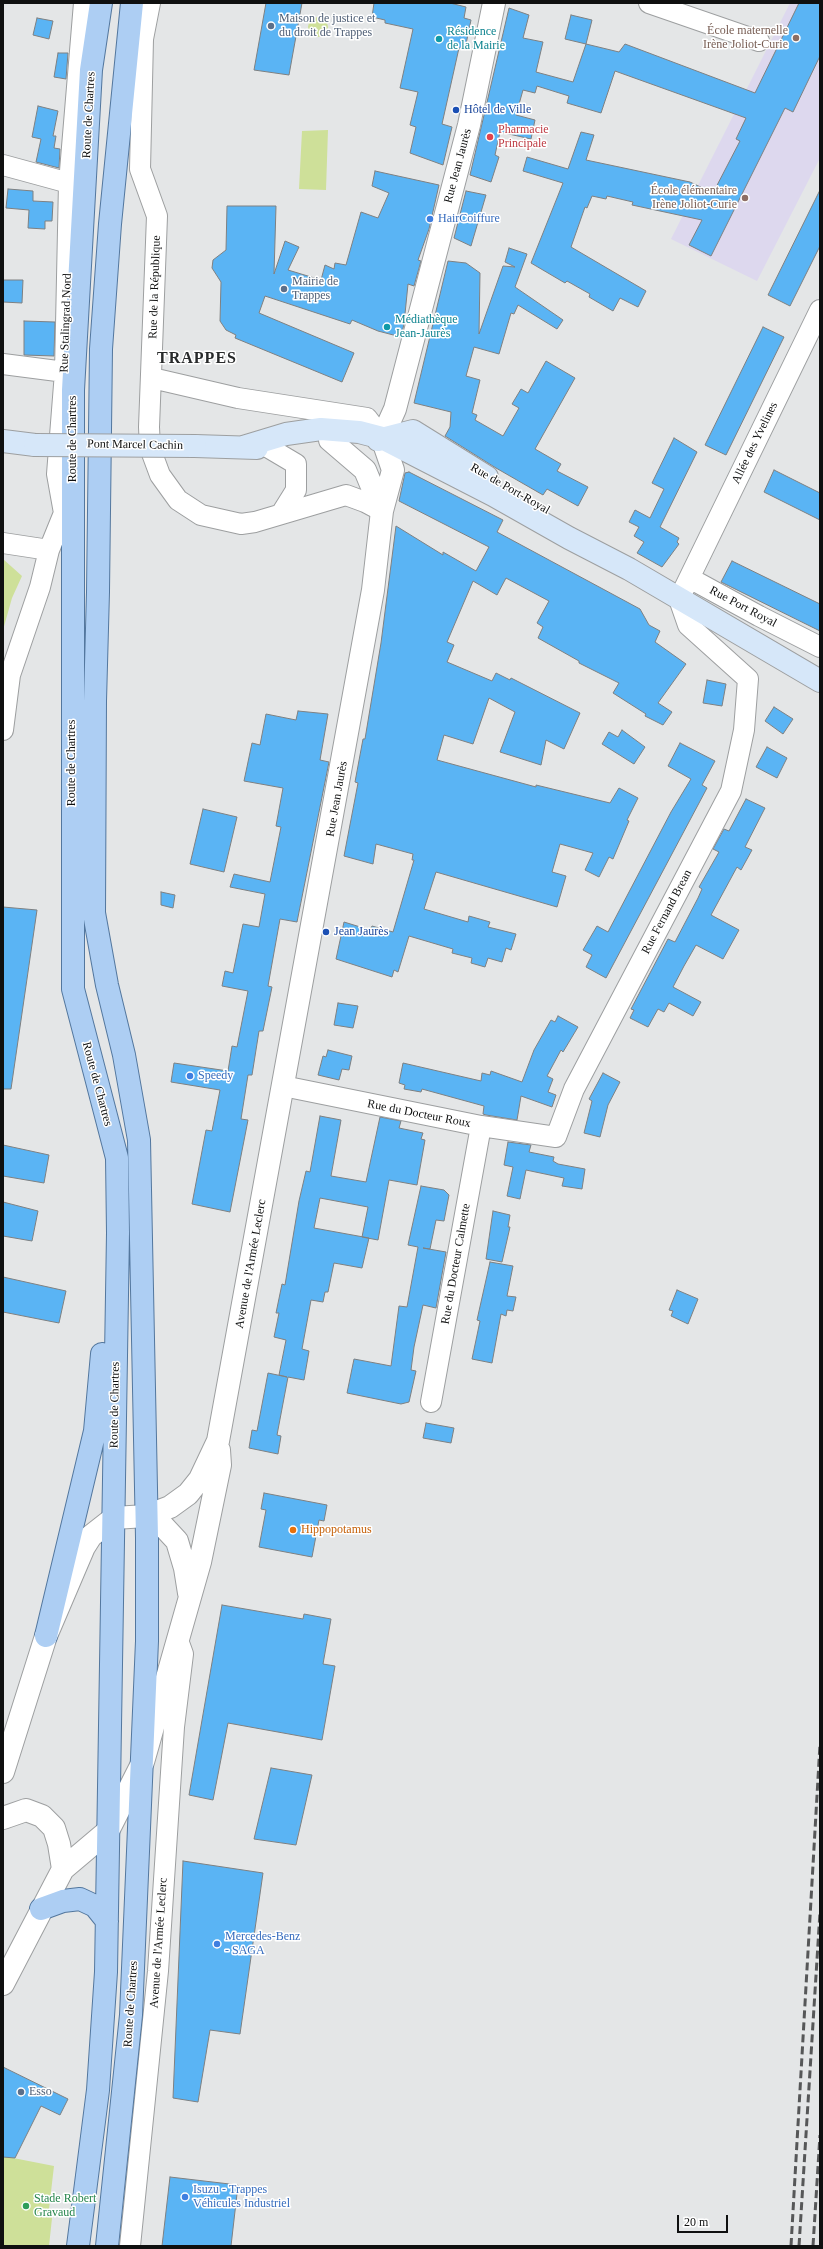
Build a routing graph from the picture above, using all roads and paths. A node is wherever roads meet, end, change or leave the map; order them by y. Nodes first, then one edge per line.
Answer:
1 (84, 3) edge
2 (102, 3) edge
3 (132, 3) edge
4 (150, 3) edge
5 (494, 3) edge
6 (648, 3) edge
7 (760, 41) dead end
8 (3, 165) edge
9 (69, 183) junction
10 (820, 310) edge
11 (3, 364) edge
12 (65, 372) junction
13 (152, 378) junction
14 (382, 438) junction
15 (330, 440) junction
16 (3, 441) edge
17 (243, 447) junction
18 (269, 448) junction
19 (382, 511) junction
20 (281, 514) junction
21 (3, 543) edge
22 (49, 550) junction
23 (691, 577) junction
24 (687, 604) junction
25 (820, 647) edge
26 (820, 681) edge
27 (3, 730) edge
28 (283, 1086) junction
29 (481, 1126) junction
30 (556, 1137) joint
31 (118, 1233) junction
32 (431, 1402) dead end
33 (218, 1441) junction
34 (146, 1516) junction
35 (114, 1518) junction
36 (190, 1598) junction
37 (46, 1636) junction
38 (178, 1641) junction
39 (143, 1762) junction
40 (3, 1772) edge
41 (3, 1818) edge
42 (108, 1830) junction
43 (63, 1869) junction
44 (41, 1909) junction
45 (107, 1921) junction
46 (3, 1984) edge
47 (78, 2246) edge
48 (107, 2246) edge
49 (130, 2246) edge

1 - 9 street, Rue Stalingrad Nord
2 - 31 main road, Route de Chartres
3 - 34 main road, Route de Chartres
4 - 13 street, Rue de la République
5 - 14 street, Rue Jean Jaurès
6 - 7 street
8 - 9 street
9 - 12 street, Rue Stalingrad Nord
10 - 23 street, Allée des Yvelines
11 - 12 street
12 - 22 street, Rue Stalingrad Nord
13 - 14 street
13 - 20 street, Rue de la République
14 - 15 main road, Rue de Port-Royal
14 - 17 main road, Rue de Port-Royal
14 - 19 street, Rue Jean Jaurès
14 - 24 main road, Rue de Port-Royal
15 - 18 main road, Rue de Port-Royal
15 - 19 street, Rue Jean Jaurès
16 - 17 main road, Pont Marcel Cachin, bridge
17 - 18 main road, Rue de Port-Royal
18 - 20 street
19 - 20 street, Rue de la République
19 - 28 street, Rue Jean Jaurès
21 - 22 street
22 - 27 street, Rue Stalingrad Nord
23 - 24 street
23 - 25 street, Rue Port Royal
24 - 26 main road, Rue de Port-Royal
24 - 30 street, Rue Fernand Brean
28 - 29 street, Rue du Docteur Roux
28 - 33 street, Avenue de l'Armée Leclerc
29 - 30 street, Rue du Docteur Roux
29 - 32 street, Rue du Docteur Calmette
31 - 35 main road, Route de Chartres
31 - 37 main road
33 - 34 street, Avenue de l'Armée Leclerc
33 - 36 street, Avenue de l'Armée Leclerc
34 - 35 street
34 - 36 street, Avenue de l'Armée Leclerc
34 - 39 main road, Route de Chartres
35 - 37 street
35 - 42 main road, Route de Chartres
36 - 38 street, Avenue de l'Armée Leclerc
37 - 40 street
38 - 39 street, Avenue de l'Armée Leclerc
38 - 49 street, Avenue de l'Armée Leclerc
39 - 42 street, Route de Chartres
39 - 48 main road, Route de Chartres
41 - 43 street
42 - 43 street
42 - 45 main road, Route de Chartres
43 - 44 street
44 - 45 main road
44 - 46 street
45 - 47 main road, Route de Chartres

